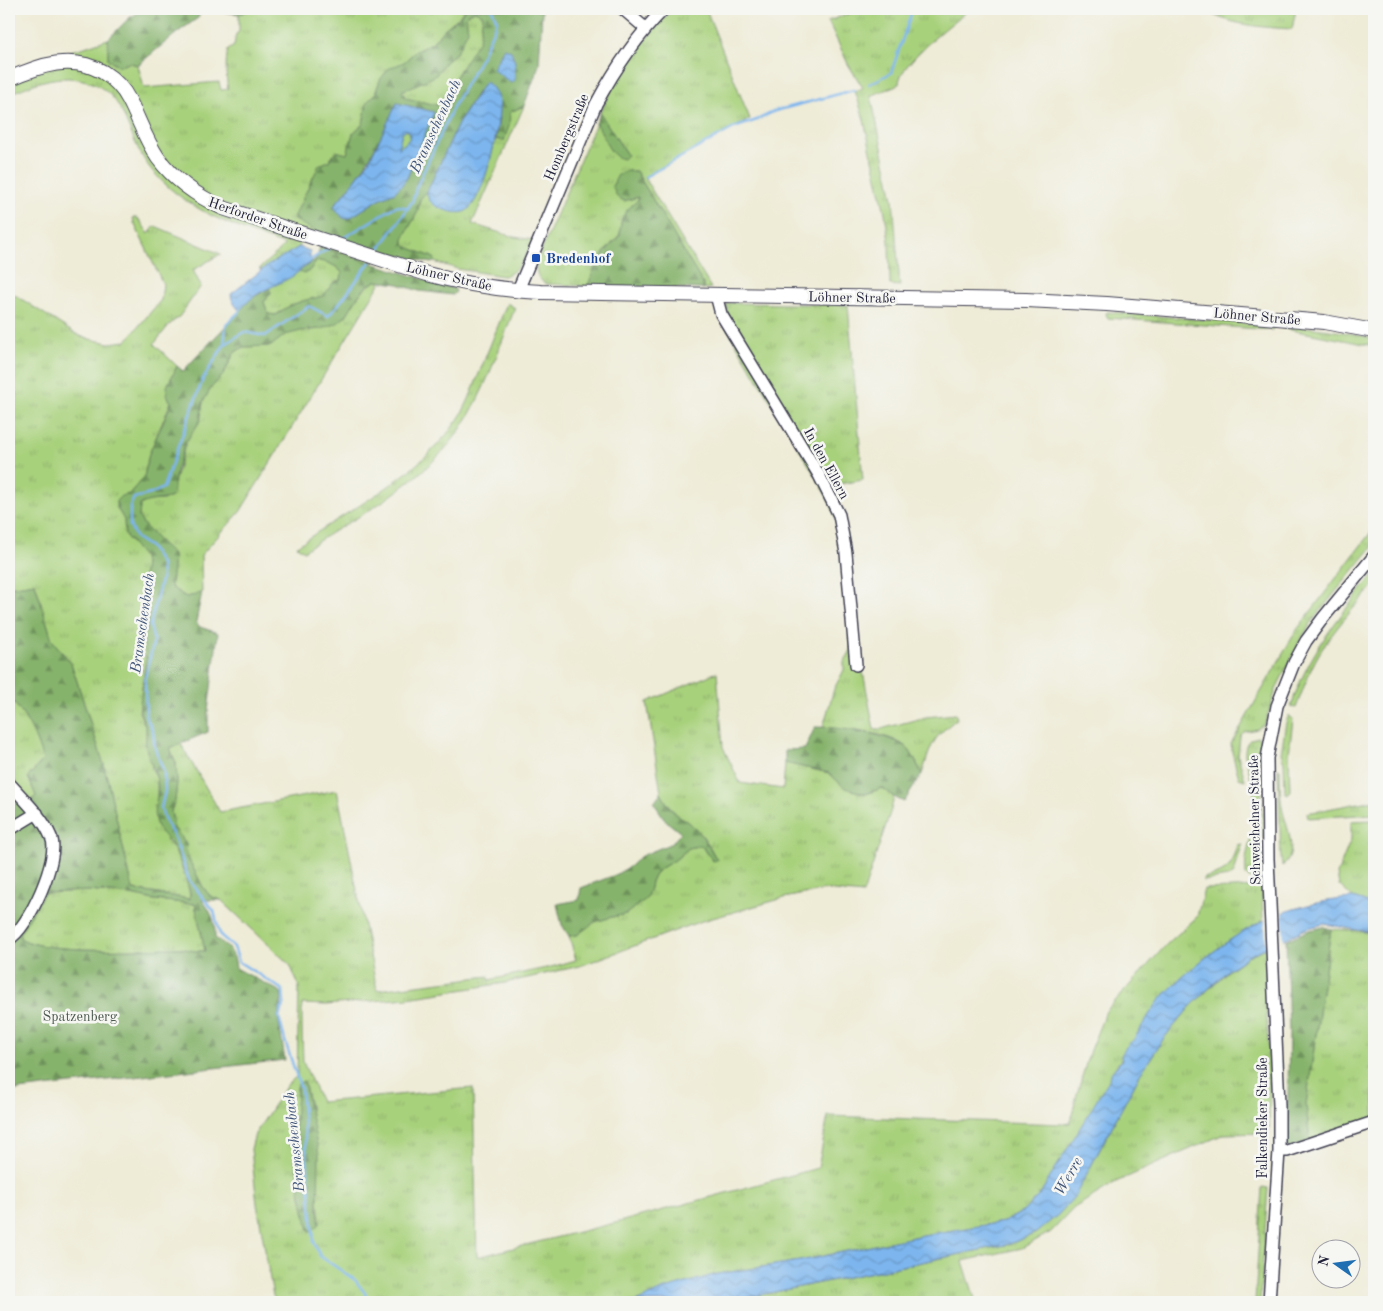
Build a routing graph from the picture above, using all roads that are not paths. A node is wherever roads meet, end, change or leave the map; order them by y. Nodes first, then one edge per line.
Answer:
1 (623, 9) edge
2 (664, 9) edge
3 (645, 28) junction
4 (9, 78) edge
5 (335, 244) joint
6 (518, 290) junction
7 (716, 294) junction
8 (1374, 331) edge
9 (1374, 556) edge
10 (856, 665) dead end
11 (9, 783) edge
12 (37, 813) junction
13 (9, 830) edge
14 (1272, 934) joint
15 (11, 938) edge
16 (1374, 1122) edge
17 (1279, 1151) junction
18 (1269, 1302) edge

1 - 3 street
2 - 3 street, Hombergstraße
3 - 6 street, Hombergstraße
4 - 5 main road, Herforder Straße
5 - 6 main road, Löhner Straße
6 - 7 main road, Löhner Straße
7 - 8 main road, Löhner Straße
7 - 10 street, In den Ellern
9 - 14 street, Schweichelner Straße
11 - 12 street
12 - 13 street
12 - 15 street
14 - 17 street, Falkendieker Straße
16 - 17 street
17 - 18 street, Falkendieker Straße

